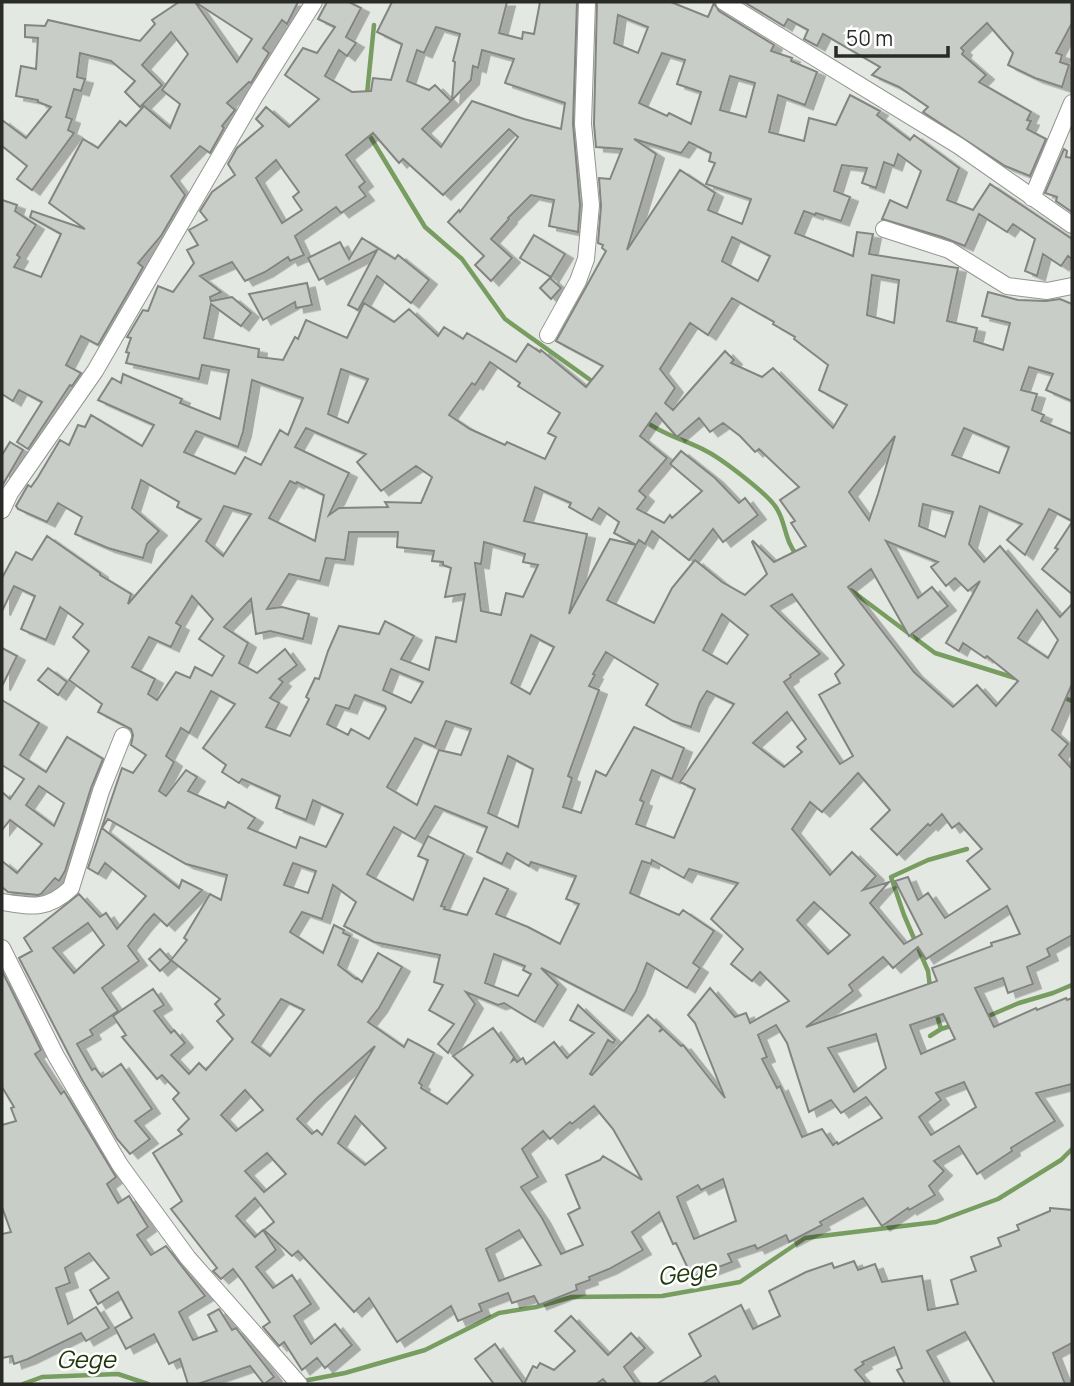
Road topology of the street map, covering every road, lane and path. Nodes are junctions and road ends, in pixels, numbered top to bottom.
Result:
1 (314, 2) edge
2 (587, 2) edge
3 (724, 2) edge
4 (1072, 103) edge
5 (1032, 198) junction
6 (1072, 225) edge
7 (884, 229) dead end
8 (1072, 286) edge
9 (548, 335) dead end
10 (2, 510) edge
11 (123, 736) dead end
12 (2, 902) edge
13 (2, 948) edge
14 (297, 1382) edge

1 - 10 street
2 - 9 street
3 - 5 street
4 - 5 street
5 - 6 street
7 - 8 street
11 - 12 street
13 - 14 street

